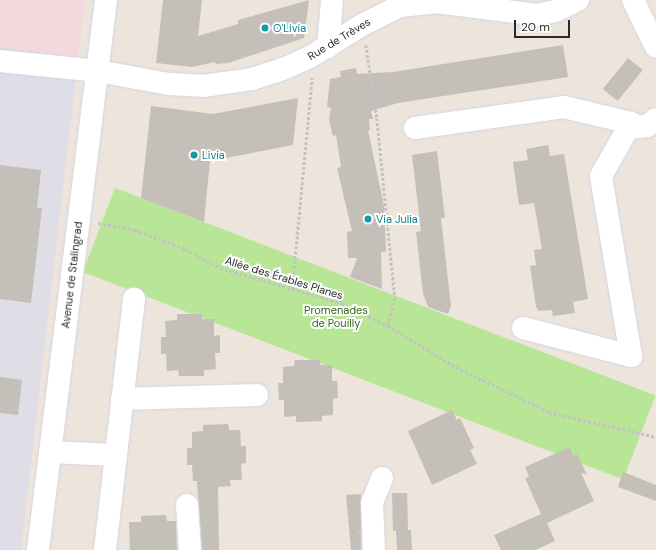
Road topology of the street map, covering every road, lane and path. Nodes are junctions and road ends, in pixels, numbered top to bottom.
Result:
1 (106, 0) edge
2 (332, 0) edge
3 (578, 0) edge
4 (633, 0) edge
5 (362, 25) junction
6 (656, 47) edge
7 (319, 52) junction
8 (0, 61) edge
9 (98, 71) junction
10 (647, 122) edge
11 (415, 128) dead end
12 (79, 220) junction
13 (292, 289) junction
14 (134, 299) dead end
15 (388, 326) junction
16 (523, 328) dead end
17 (257, 395) dead end
18 (122, 399) junction
19 (656, 437) edge
20 (50, 452) junction
21 (116, 455) junction
22 (382, 478) dead end
23 (187, 505) dead end
24 (38, 550) edge
25 (105, 550) edge
26 (190, 550) edge
27 (374, 550) edge

1 - 9 street, Avenue de Stalingrad
2 - 7 street
3 - 5 street, Rue de Trèves
4 - 6 street
5 - 7 street, Rue de Trèves
5 - 15 path
7 - 9 street, Rue de Trèves
7 - 13 path
8 - 9 street, Rue de Trèves
9 - 12 street, Avenue de Stalingrad
10 - 11 street
10 - 16 street
12 - 13 path, Allée des Érables Planes
12 - 20 street, Avenue de Stalingrad
13 - 15 path, Allée des Érables Planes
14 - 18 street
15 - 19 path, Allée des Érables Planes
17 - 18 street
18 - 21 street
20 - 21 street
20 - 24 street, Avenue de Stalingrad
21 - 25 street
22 - 27 street
23 - 26 street

